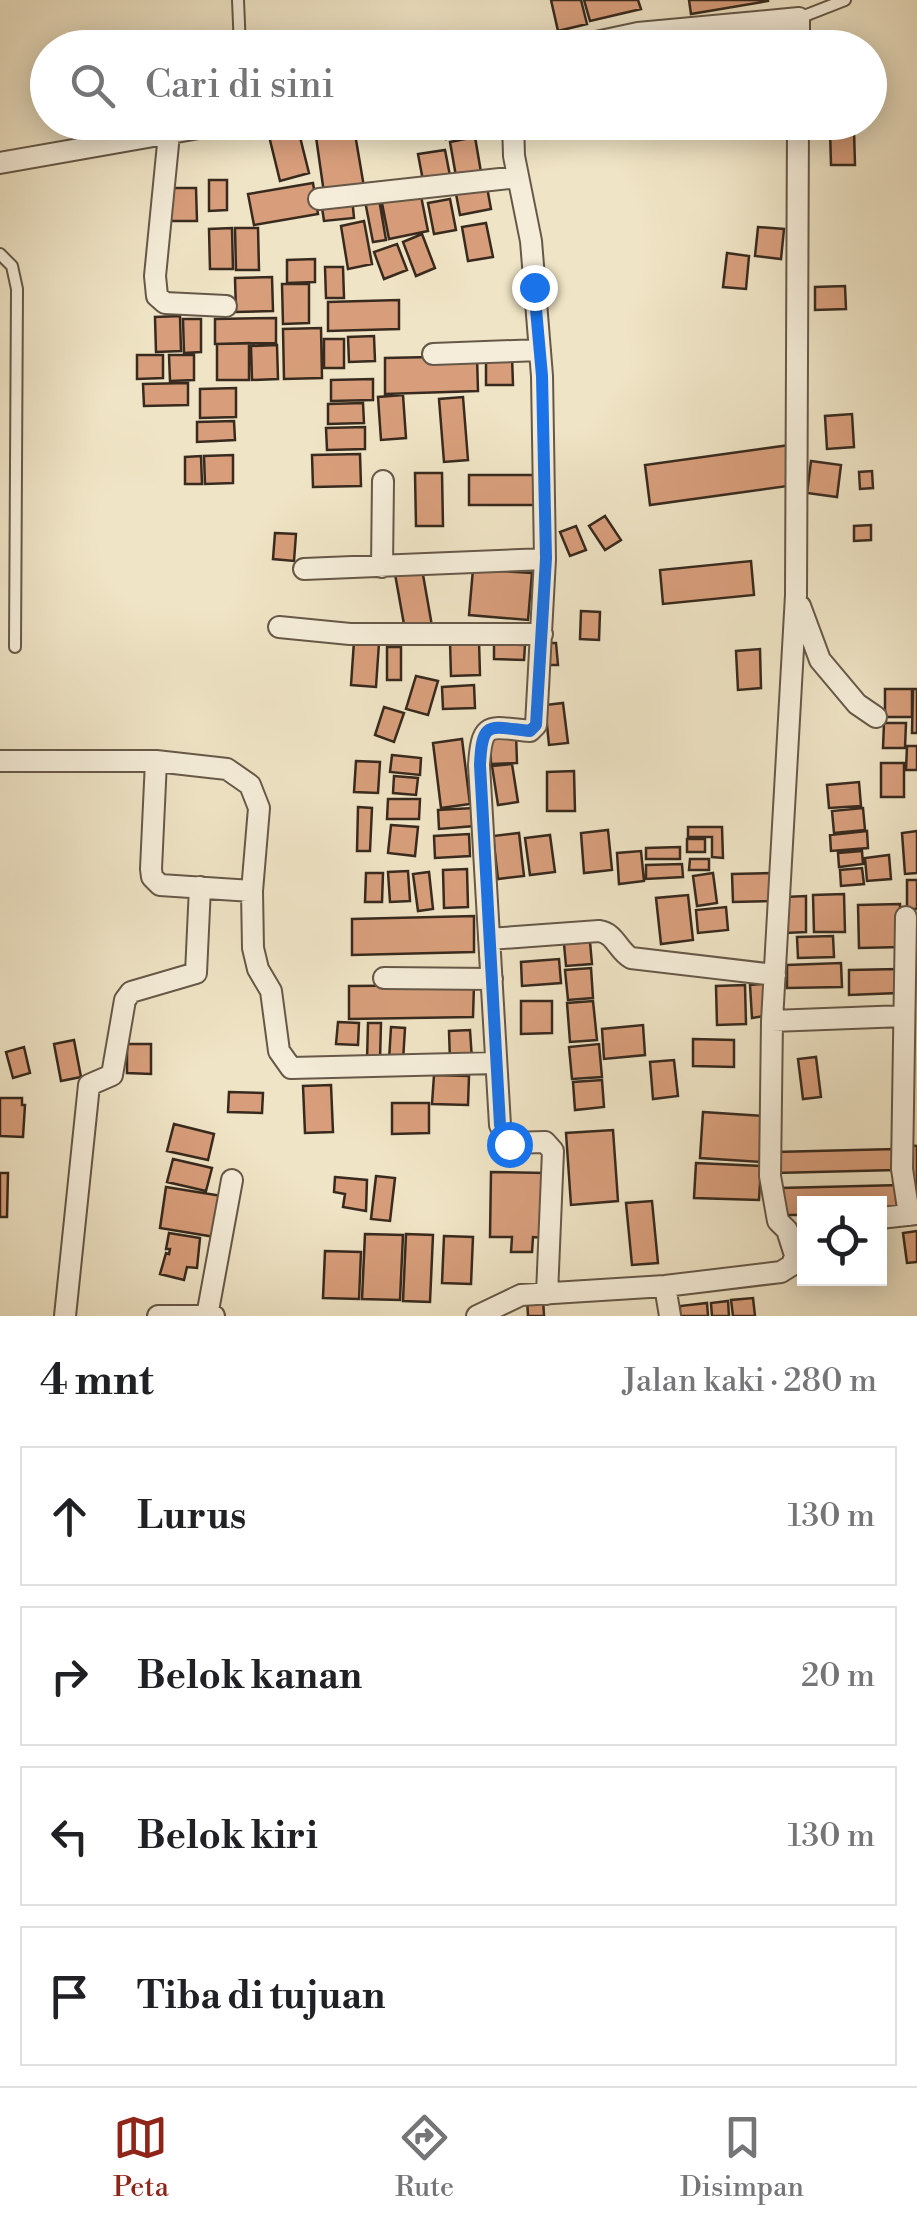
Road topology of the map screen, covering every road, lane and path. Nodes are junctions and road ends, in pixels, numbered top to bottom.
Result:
1 (238, 0) edge
2 (845, 0) edge
3 (799, 18) junction
4 (239, 30) edge
5 (661, 30) edge
6 (799, 30) edge
7 (135, 140) edge
8 (168, 140) edge
9 (515, 140) edge
10 (798, 140) edge
11 (0, 164) edge
12 (518, 177) junction
13 (318, 199) dead end
14 (0, 254) edge
15 (226, 306) dead end
16 (540, 350) junction
17 (433, 354) dead end
18 (383, 481) dead end
19 (546, 558) junction
20 (382, 567) junction
21 (304, 569) dead end
22 (796, 595) junction
23 (279, 626) dead end
24 (542, 634) junction
25 (15, 647) dead end
26 (876, 718) dead end
27 (0, 761) edge
28 (156, 762) junction
29 (200, 887) junction
30 (252, 891) junction
31 (906, 917) dead end
32 (489, 939) junction
33 (776, 975) junction
34 (384, 978) dead end
35 (492, 979) junction
36 (904, 1016) junction
37 (772, 1021) junction
38 (496, 1063) junction
39 (232, 1180) dead end
40 (913, 1214) edge
41 (887, 1217) edge
42 (796, 1228) edge
43 (666, 1286) junction
44 (546, 1294) junction
45 (485, 1315) edge
46 (66, 1316) edge
47 (158, 1316) edge
48 (210, 1316) edge
49 (670, 1316) edge

1 - 4 lane
2 - 3 lane
3 - 5 street
3 - 6 street
7 - 11 street
8 - 15 street
9 - 12 street
10 - 22 street
12 - 13 street
12 - 16 street
14 - 25 lane
16 - 17 street
16 - 19 street
18 - 20 street
19 - 20 street
19 - 24 street
20 - 21 street
22 - 26 street
22 - 33 street
23 - 24 street
24 - 32 street
27 - 28 street
28 - 29 street
28 - 30 street
29 - 30 street
29 - 46 street
30 - 38 street
31 - 36 street
32 - 33 street
32 - 35 street
33 - 37 street
34 - 35 street
35 - 38 street
36 - 37 street
36 - 40 street
37 - 42 street
38 - 44 street
39 - 48 street
40 - 41 street
42 - 43 street
43 - 44 street
43 - 49 street
44 - 45 street
47 - 48 street

